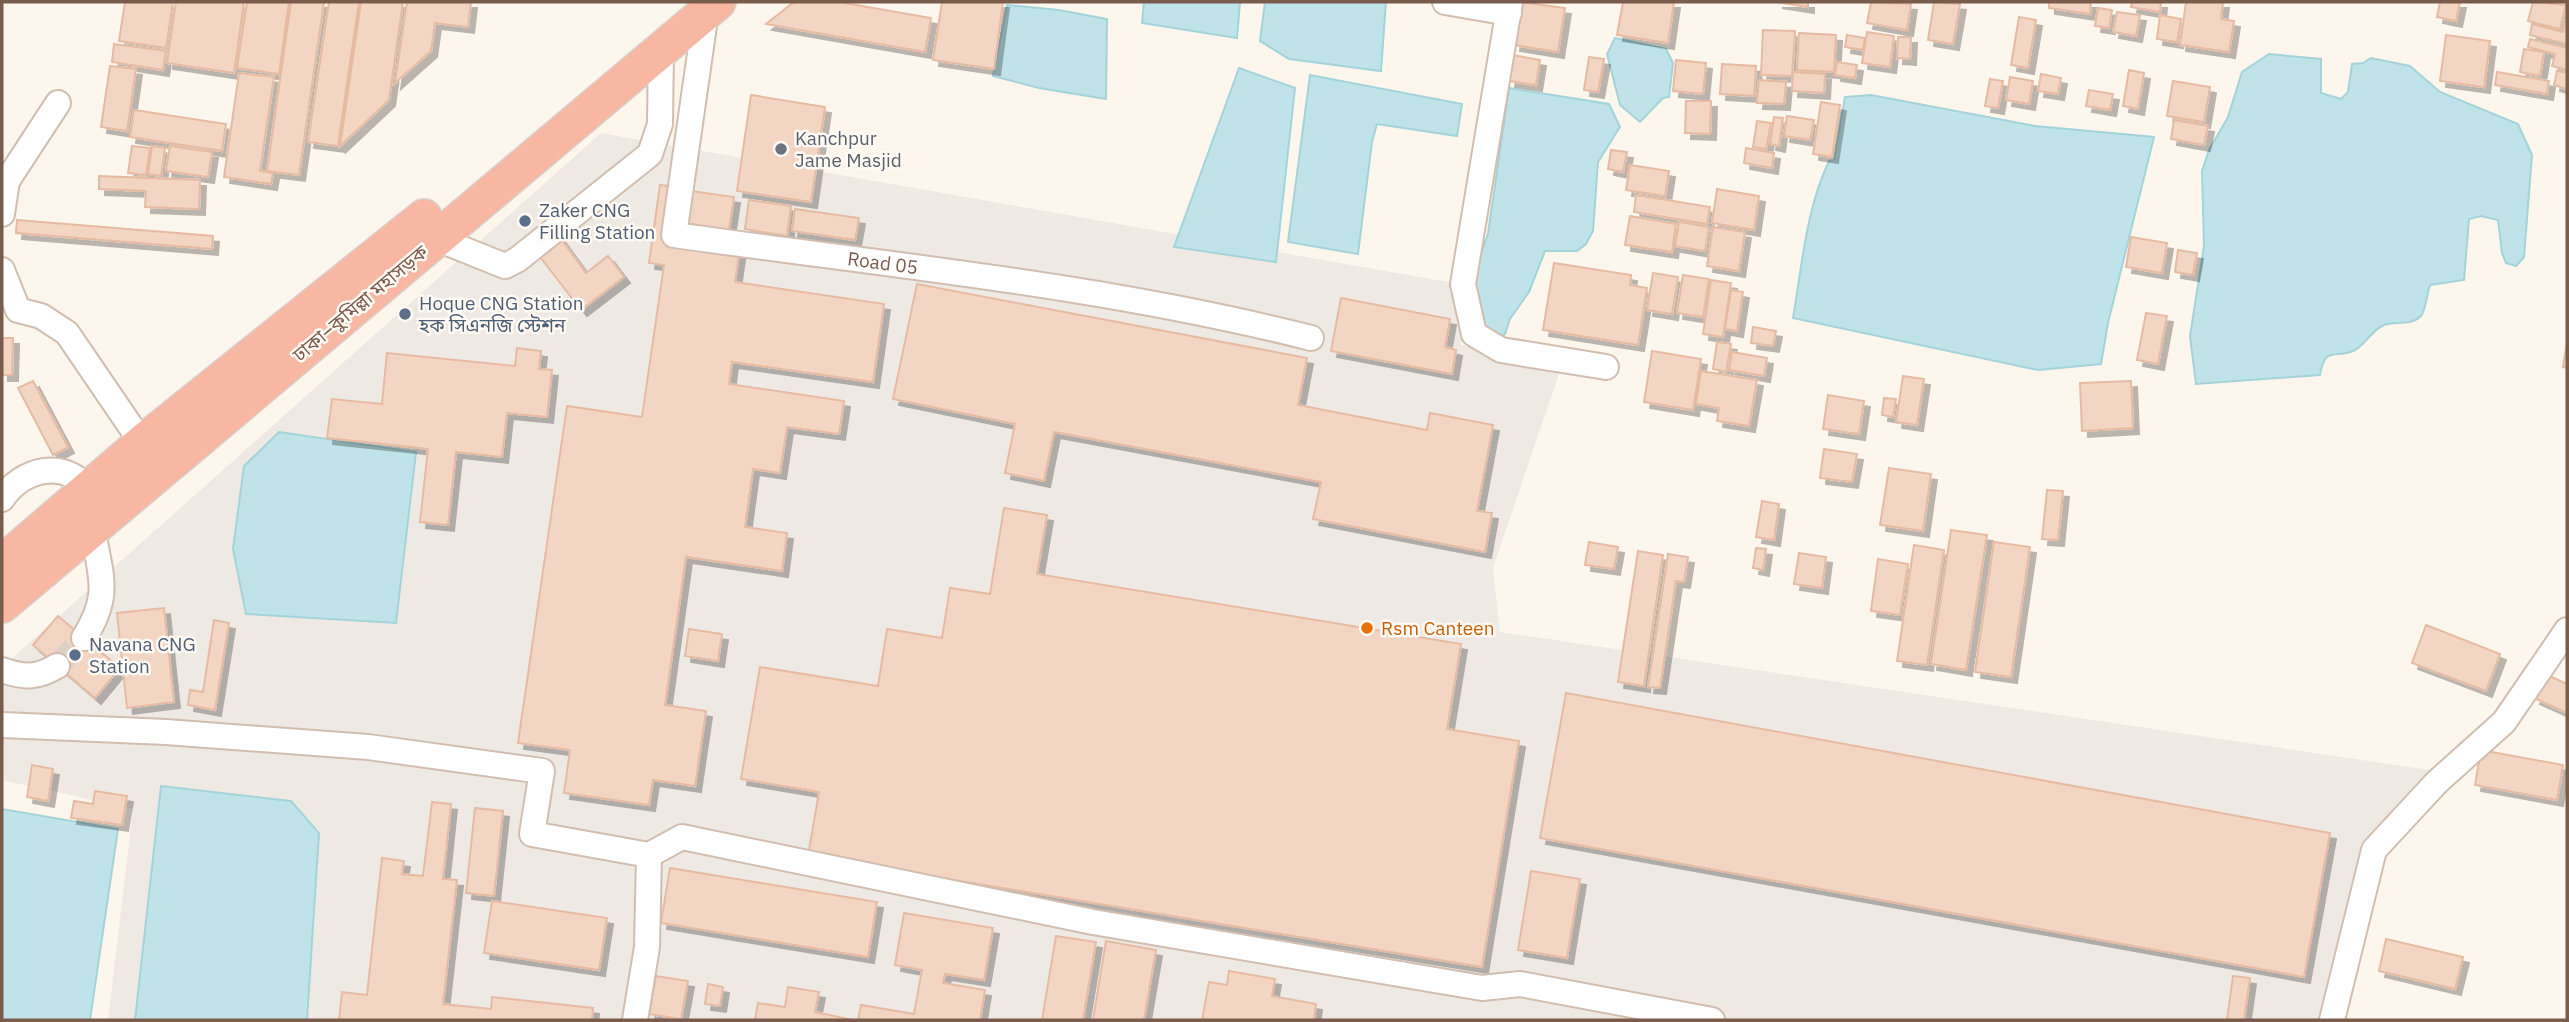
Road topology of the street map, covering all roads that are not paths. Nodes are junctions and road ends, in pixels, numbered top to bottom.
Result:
1 (1445, 2) edge
2 (702, 5) edge
3 (1510, 7) edge
4 (661, 50) junction
5 (58, 103) dead end
6 (2, 214) edge
7 (435, 238) junction
8 (2, 270) edge
9 (1311, 338) dead end
10 (1606, 367) dead end
11 (142, 443) junction
12 (87, 489) junction
13 (2, 499) edge
14 (93, 531) junction
15 (2, 563) edge
16 (2, 605) edge
17 (2567, 630) edge
18 (84, 638) tunnel mouth
19 (57, 666) tunnel mouth
20 (2, 670) edge
21 (2, 725) edge
22 (649, 855) junction
23 (635, 1020) edge
24 (1712, 1020) edge
25 (2332, 1020) edge

1 - 3 street
2 - 4 highway, ঢাকা–কুমিল্লা মহাসড়ক
2 - 9 street, Road 05
2 - 11 highway, ঢাকা–কুমিল্লা মহাসড়ক
3 - 10 street
4 - 7 highway, ঢাকা–কুমিল্লা মহাসড়ক
4 - 7 street
5 - 6 street
7 - 14 highway, ঢাকা–কুমিল্লা মহাসড়ক
8 - 11 street
11 - 12 highway, ঢাকা–কুমিল্লা মহাসড়ক
12 - 13 street
12 - 15 highway, ঢাকা–কুমিল্লা মহাসড়ক
14 - 16 highway, ঢাকা–কুমিল্লা মহাসড়ক
14 - 18 street
17 - 25 street
19 - 20 street
21 - 22 street
22 - 23 street
22 - 24 street

